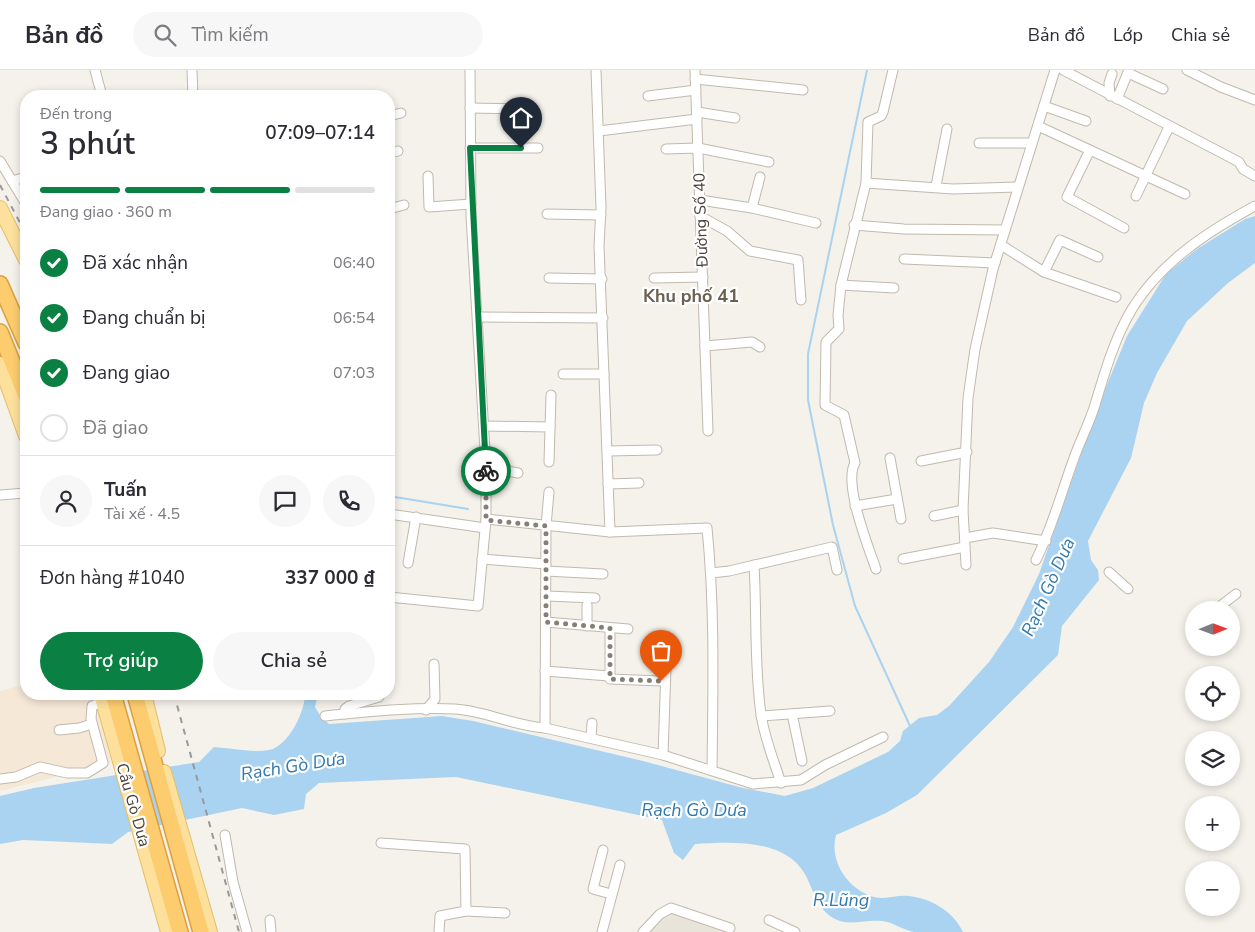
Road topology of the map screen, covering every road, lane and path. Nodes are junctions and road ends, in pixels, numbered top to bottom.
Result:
1 (95, 70) edge
2 (470, 70) edge
3 (596, 70) edge
4 (893, 70) edge
5 (1055, 70) edge
6 (1064, 70) edge
7 (1187, 70) edge
8 (192, 71) edge
9 (1129, 71) edge
10 (1112, 74) dead end
11 (695, 75) edge
12 (1163, 89) dead end
13 (100, 90) edge
14 (193, 90) edge
15 (696, 90) junction
16 (802, 90) dead end
17 (648, 96) dead end
18 (1114, 97) junction
19 (1255, 100) edge
20 (1044, 106) junction
21 (470, 108) junction
22 (523, 110) dead end
23 (401, 113) dead end
24 (395, 114) edge
25 (697, 115) junction
26 (734, 118) dead end
27 (1086, 121) dead end
28 (1038, 126) junction
29 (1169, 127) junction
30 (947, 129) dead end
31 (599, 130) junction
32 (979, 143) dead end
33 (1032, 143) junction
34 (470, 148) junction
35 (538, 148) dead end
36 (698, 148) junction
37 (666, 149) dead end
38 (1090, 150) junction
39 (0, 161) edge
40 (769, 162) dead end
41 (428, 176) dead end
42 (1147, 176) junction
43 (1255, 176) edge
44 (760, 177) dead end
45 (20, 179) edge
46 (12, 181) junction
47 (866, 183) junction
48 (936, 186) junction
49 (1017, 187) junction
50 (20, 194) edge
51 (1185, 194) dead end
52 (1136, 196) dead end
53 (700, 200) junction
54 (471, 204) junction
55 (404, 205) dead end
56 (1255, 206) edge
57 (395, 207) edge
58 (0, 208) edge
59 (752, 208) junction
60 (546, 214) dead end
61 (601, 215) junction
62 (700, 216) junction
63 (816, 223) dead end
64 (854, 226) junction
65 (1124, 228) dead end
66 (1005, 230) junction
67 (1001, 245) junction
68 (20, 248) edge
69 (1098, 258) dead end
70 (904, 259) dead end
71 (995, 263) junction
72 (1044, 272) junction
73 (703, 277) junction
74 (550, 278) dead end
75 (654, 278) dead end
76 (602, 279) junction
77 (0, 284) edge
78 (841, 285) junction
79 (894, 288) dead end
80 (1116, 297) dead end
81 (801, 300) dead end
82 (478, 317) junction
83 (603, 318) junction
84 (20, 329) edge
85 (0, 332) edge
86 (705, 346) junction
87 (760, 347) dead end
88 (0, 364) edge
89 (563, 374) dead end
90 (604, 374) junction
91 (20, 381) edge
92 (5, 389) edge
93 (551, 396) dead end
94 (20, 423) edge
95 (485, 426) junction
96 (550, 427) junction
97 (708, 431) dead end
98 (657, 450) dead end
99 (607, 451) junction
100 (967, 452) junction
101 (890, 458) dead end
102 (921, 461) dead end
103 (550, 462) dead end
104 (486, 467) junction
105 (518, 473) dead end
106 (639, 483) dead end
107 (608, 484) junction
108 (549, 492) dead end
109 (20, 493) edge
110 (0, 495) edge
111 (897, 499) junction
112 (855, 506) junction
113 (963, 510) junction
114 (395, 515) edge
115 (934, 516) dead end
116 (416, 517) junction
117 (901, 519) dead end
118 (486, 524) junction
119 (546, 526) junction
120 (610, 532) junction
121 (1046, 540) junction
122 (965, 543) junction
123 (482, 559) junction
124 (903, 559) dead end
125 (1036, 560) dead end
126 (408, 563) dead end
127 (754, 565) junction
128 (966, 565) dead end
129 (546, 568) junction
130 (876, 569) dead end
131 (837, 570) dead end
132 (1109, 572) dead end
133 (711, 573) junction
134 (603, 574) dead end
135 (1128, 589) dead end
136 (1236, 594) dead end
137 (547, 596) junction
138 (395, 598) edge
139 (595, 598) dead end
140 (1227, 601) edge
141 (587, 605) dead end
142 (546, 622) junction
143 (587, 626) junction
144 (610, 628) junction
145 (628, 629) dead end
146 (667, 639) dead end
147 (434, 664) dead end
148 (545, 671) junction
149 (609, 676) junction
150 (661, 681) dead end
151 (100, 700) edge
152 (107, 700) edge
153 (136, 700) edge
154 (143, 700) edge
155 (144, 700) edge
156 (367, 700) edge
157 (380, 700) edge
158 (426, 710) junction
159 (830, 711) dead end
160 (381, 712) junction
161 (345, 714) junction
162 (792, 714) junction
163 (325, 716) dead end
164 (761, 716) junction
165 (592, 723) dead end
166 (92, 724) junction
167 (144, 727) junction
168 (544, 728) junction
169 (59, 730) dead end
170 (883, 737) dead end
171 (591, 738) junction
172 (152, 746) junction
173 (663, 755) junction
174 (802, 761) dead end
175 (712, 770) junction
176 (0, 779) edge
177 (781, 783) junction
178 (225, 835) dead end
179 (381, 843) dead end
180 (181, 845) junction
181 (603, 850) dead end
182 (151, 853) junction
183 (620, 865) dead end
184 (611, 894) junction
185 (466, 911) junction
186 (506, 913) dead end
187 (270, 920) dead end
188 (769, 920) dead end
189 (730, 928) dead end
190 (168, 932) edge
191 (180, 932) edge
192 (201, 932) edge
193 (210, 932) edge
194 (246, 932) edge
195 (271, 932) edge
196 (439, 932) edge
197 (602, 932) edge
198 (643, 932) edge
199 (795, 932) edge

1 - 13 street
2 - 21 street
3 - 31 street
4 - 47 street
5 - 20 street
6 - 18 street
7 - 19 street
8 - 14 street
9 - 12 street
9 - 18 street
10 - 18 street
11 - 15 street, Đường Số 40
11 - 16 street
15 - 17 street
15 - 25 street, Đường Số 40
18 - 29 street
20 - 27 street
20 - 28 street
21 - 22 street
21 - 34 street
23 - 24 street
25 - 26 street
25 - 31 street
25 - 36 street, Đường Số 40
28 - 33 street
28 - 38 street
29 - 42 street
29 - 43 street
30 - 48 street
31 - 61 street
32 - 33 street
33 - 49 street
34 - 35 street
34 - 54 street
36 - 37 street
36 - 40 street
36 - 53 street, Đường Số 40
38 - 42 street
38 - 65 street
39 - 46 street
41 - 54 street
42 - 51 street
42 - 52 street
44 - 59 street
45 - 46 street
46 - 50 street
47 - 48 street
47 - 64 street
48 - 49 street
49 - 66 street
53 - 59 street
53 - 62 street, Đường Số 40
54 - 82 street
55 - 57 street
56 - 121 street
58 - 68 main road
59 - 63 street
60 - 61 street
61 - 76 street
62 - 73 street, Đường Số 40
62 - 81 street
64 - 66 street
64 - 78 street
66 - 67 street
67 - 71 street
67 - 72 street
69 - 72 street
70 - 71 street
71 - 100 street
72 - 80 street
73 - 75 street
73 - 86 street, Đường Số 40
74 - 76 street
76 - 83 street
77 - 84 highway
78 - 79 street
78 - 112 street
82 - 83 street
82 - 95 street
83 - 90 street
85 - 91 highway
86 - 87 street
86 - 97 street, Đường Số 40
88 - 92 main road
89 - 90 street
90 - 99 street
92 - 94 main road
93 - 96 street
95 - 96 street
95 - 104 street
96 - 103 street
98 - 99 street
99 - 107 street
100 - 102 street
100 - 113 street
101 - 111 street
104 - 105 street
104 - 118 street
106 - 107 street
107 - 120 street
108 - 119 street
109 - 110 street
111 - 112 street
111 - 117 street
112 - 130 street
113 - 115 street
113 - 122 street
114 - 116 street
116 - 118 street
116 - 126 street
118 - 119 street
118 - 123 street
119 - 120 street
119 - 129 street
120 - 133 street
121 - 122 street
121 - 125 street
122 - 124 street
122 - 128 street
123 - 129 street
123 - 138 street
127 - 131 street
127 - 133 street
127 - 164 street
129 - 134 street
129 - 137 street
132 - 135 street
133 - 175 street
136 - 140 street
137 - 139 street
137 - 142 street
141 - 143 street
142 - 143 street
142 - 148 street
143 - 144 street
144 - 145 street
144 - 149 street
146 - 173 street
147 - 158 street
148 - 149 street
148 - 168 street
149 - 150 street
151 - 166 street
152 - 182 highway, Cầu Gò Dưa
153 - 167 highway, Cầu Gò Dưa
154 - 167 main road
155 - 172 main road
156 - 161 street
157 - 160 street
158 - 160 street
158 - 168 street
159 - 162 street
160 - 161 street
161 - 163 street
162 - 164 street
162 - 174 street
164 - 177 street
165 - 171 street
166 - 169 street
166 - 176 street
167 - 172 highway, Cầu Gò Dưa
168 - 171 street
170 - 177 street
171 - 173 street
172 - 180 highway, Cầu Gò Dưa
173 - 175 street
175 - 177 street
178 - 194 street
179 - 185 street
180 - 192 highway, Cầu Gò Dưa
180 - 193 main road
181 - 184 street
182 - 190 main road
182 - 191 highway, Cầu Gò Dưa
183 - 184 street
184 - 197 street
185 - 186 street
185 - 196 street
187 - 195 street
188 - 199 street
189 - 198 street

